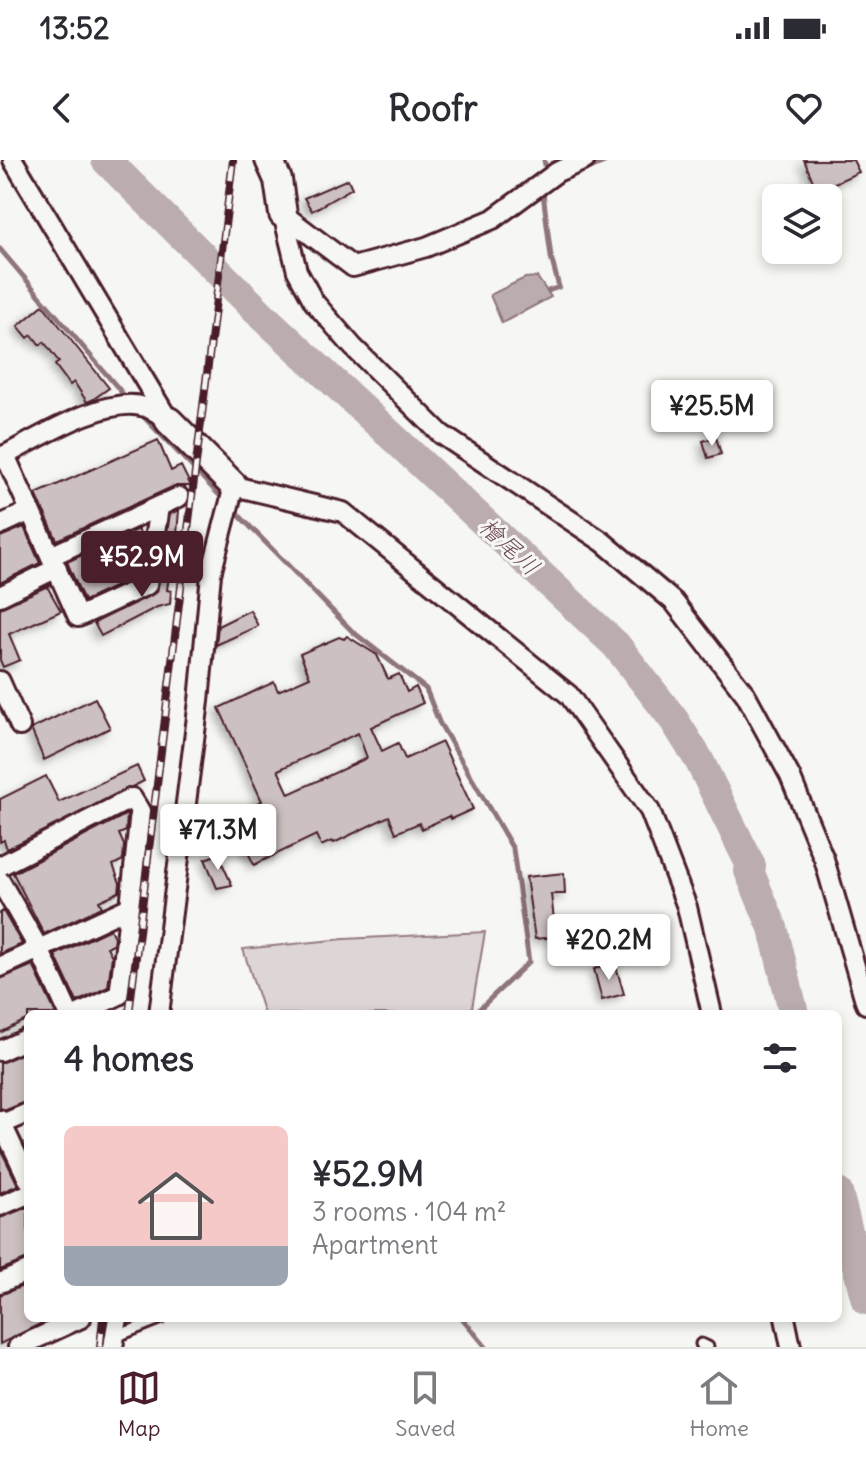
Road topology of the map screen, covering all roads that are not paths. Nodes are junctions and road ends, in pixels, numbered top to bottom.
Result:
1 (13, 160) edge
2 (269, 160) edge
3 (585, 160) edge
4 (283, 214) junction
5 (169, 421) junction
6 (2, 456) edge
7 (234, 486) junction
8 (179, 497) dead end
9 (159, 507) junction
10 (30, 511) junction
11 (0, 525) edge
12 (54, 562) junction
13 (0, 596) edge
14 (2, 691) edge
15 (20, 726) dead end
16 (0, 866) edge
17 (0, 881) edge
18 (130, 907) junction
19 (39, 949) junction
20 (0, 967) edge
21 (866, 1004) edge
22 (67, 1010) edge
23 (87, 1010) edge
24 (160, 1010) edge
25 (711, 1010) edge
26 (24, 1040) edge
27 (0, 1051) edge
28 (24, 1114) edge
29 (1, 1123) edge
30 (24, 1171) edge
31 (24, 1196) edge
32 (0, 1206) edge
33 (24, 1273) edge
34 (0, 1283) edge
35 (72, 1322) edge
36 (117, 1322) edge
37 (154, 1322) edge
38 (786, 1322) edge
39 (114, 1342) edge
40 (18, 1347) edge
41 (791, 1347) edge

1 - 5 street
2 - 4 street
3 - 4 street
4 - 21 street
5 - 6 street
5 - 7 street
6 - 10 street
7 - 24 street
7 - 25 street
8 - 9 street
9 - 12 street
9 - 12 street
10 - 11 street
10 - 12 street
12 - 13 street
14 - 15 street
16 - 18 street
17 - 19 street
18 - 19 street
18 - 23 street
19 - 20 street
19 - 22 street
26 - 27 street
28 - 29 street
29 - 30 street
31 - 32 street
33 - 34 street
35 - 40 street
36 - 39 street
37 - 39 lane
38 - 41 street

